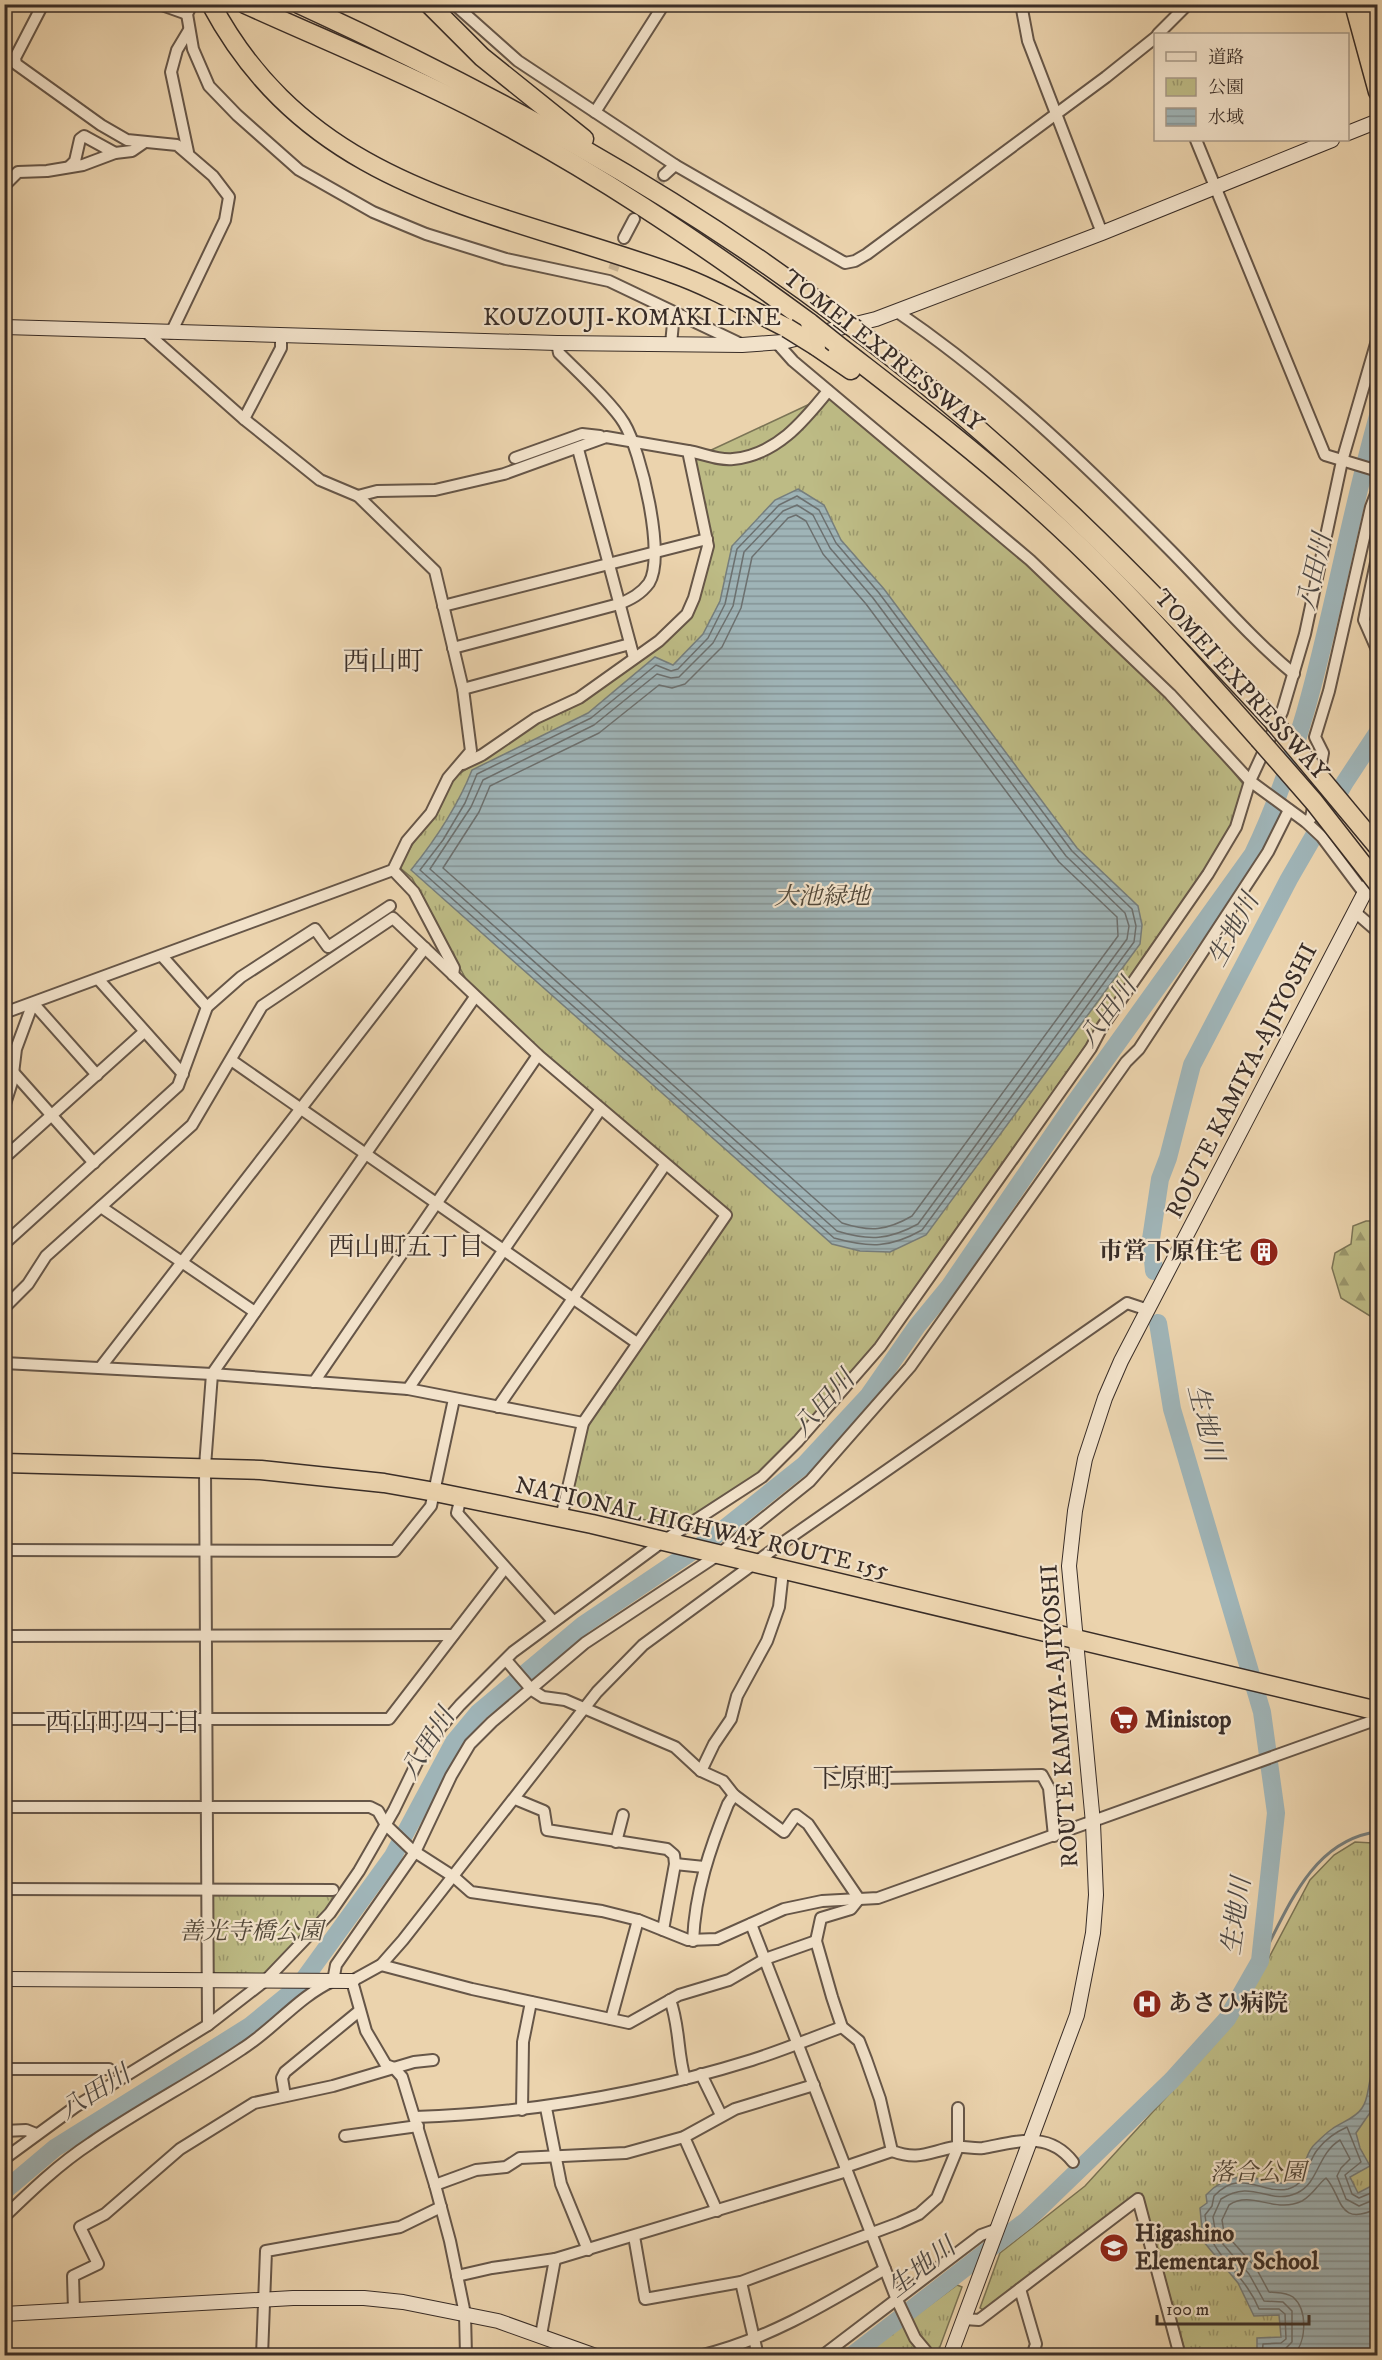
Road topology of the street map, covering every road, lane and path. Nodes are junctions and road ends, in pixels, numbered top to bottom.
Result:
1 (43, 4) edge
2 (159, 4) edge
3 (211, 4) edge
4 (245, 4) edge
5 (299, 4) edge
6 (429, 4) edge
7 (454, 4) edge
8 (664, 4) edge
9 (1021, 4) edge
10 (1188, 4) edge
11 (1354, 4) edge
12 (1371, 4) edge
13 (190, 9) edge
14 (189, 30) junction
15 (1377, 31) edge
16 (1160, 33) edge
17 (1154, 39) edge
18 (1377, 92) edge
19 (595, 112) junction
20 (1054, 113) junction
21 (1377, 121) edge
22 (1349, 132) edge
23 (1196, 141) edge
24 (1330, 141) edge
25 (145, 142) junction
26 (188, 152) junction
27 (115, 153) junction
28 (675, 165) junction
29 (70, 166) junction
30 (664, 175) tunnel mouth
31 (639, 183) junction
32 (4, 186) edge
33 (1216, 187) junction
34 (634, 219) tunnel mouth
35 (1102, 233) junction
36 (624, 238) tunnel mouth
37 (896, 311) junction
38 (674, 313) junction
39 (4, 327) edge
40 (147, 333) junction
41 (171, 333) junction
42 (782, 335) junction
43 (281, 336) junction
44 (1377, 337) edge
45 (557, 343) junction
46 (671, 344) junction
47 (742, 345) junction
48 (828, 391) junction
49 (244, 419) junction
50 (606, 437) junction
51 (631, 440) junction
52 (578, 449) junction
53 (688, 452) junction
54 (515, 458) dead end
55 (1345, 462) junction
56 (1377, 471) edge
57 (1377, 489) edge
58 (358, 496) junction
59 (706, 539) junction
60 (654, 552) junction
61 (1377, 554) edge
62 (1091, 558) junction
63 (609, 564) junction
64 (620, 604) junction
65 (443, 606) junction
66 (630, 644) junction
67 (453, 648) junction
68 (1377, 652) edge
69 (634, 658) junction
70 (1294, 674) junction
71 (463, 689) junction
72 (462, 764) junction
73 (1250, 781) junction
74 (1289, 810) junction
75 (1306, 822) junction
76 (1377, 847) edge
77 (1377, 867) edge
78 (393, 870) junction
79 (1371, 888) edge
80 (390, 906) dead end
81 (1355, 912) junction
82 (1377, 932) edge
83 (425, 948) junction
84 (162, 956) junction
85 (453, 975) junction
86 (99, 980) junction
87 (475, 997) junction
88 (33, 1003) junction
89 (207, 1007) junction
90 (4, 1013) edge
91 (144, 1032) junction
92 (538, 1055) junction
93 (231, 1060) junction
94 (14, 1073) junction
95 (183, 1074) junction
96 (97, 1075) junction
97 (4, 1107) edge
98 (300, 1109) junction
99 (600, 1110) junction
100 (53, 1116) junction
101 (365, 1154) junction
102 (4, 1158) edge
103 (94, 1163) junction
104 (665, 1165) junction
105 (435, 1204) junction
106 (100, 1207) junction
107 (4, 1244) edge
108 (504, 1251) junction
109 (182, 1263) junction
110 (573, 1298) junction
111 (4, 1308) edge
112 (1148, 1310) junction
113 (255, 1312) junction
114 (637, 1343) junction
115 (4, 1363) edge
116 (100, 1368) junction
117 (212, 1374) junction
118 (314, 1382) junction
119 (408, 1389) junction
120 (454, 1399) junction
121 (498, 1407) junction
122 (583, 1424) junction
123 (4, 1463) edge
124 (205, 1466) junction
125 (435, 1492) junction
126 (461, 1497) junction
127 (561, 1518) junction
128 (662, 1542) junction
129 (4, 1550) edge
130 (207, 1550) junction
131 (718, 1556) junction
132 (753, 1564) junction
133 (505, 1568) junction
134 (783, 1571) junction
135 (553, 1620) junction
136 (453, 1635) junction
137 (4, 1636) edge
138 (207, 1636) junction
139 (1074, 1639) junction
140 (506, 1660) junction
141 (530, 1688) junction
142 (585, 1708) junction
143 (1377, 1711) edge
144 (4, 1719) edge
145 (1377, 1719) edge
146 (207, 1720) junction
147 (700, 1771) junction
148 (830, 1779) dead end
149 (734, 1795) junction
150 (515, 1799) junction
151 (4, 1807) edge
152 (207, 1808) junction
153 (623, 1815) dead end
154 (1093, 1823) junction
155 (387, 1826) junction
156 (1054, 1836) junction
157 (616, 1842) junction
158 (414, 1851) junction
159 (675, 1864) junction
160 (704, 1867) junction
161 (454, 1876) junction
162 (4, 1889) edge
163 (208, 1890) junction
164 (333, 1890) dead end
165 (859, 1899) junction
166 (638, 1920) junction
167 (751, 1924) junction
168 (663, 1930) junction
169 (693, 1941) junction
170 (816, 1941) junction
171 (765, 1959) junction
172 (381, 1965) junction
173 (4, 1979) edge
174 (207, 1980) junction
175 (266, 1980) junction
176 (333, 1981) junction
177 (352, 1981) junction
178 (670, 2000) junction
179 (531, 2002) junction
180 (358, 2012) junction
181 (611, 2019) junction
182 (208, 2025) junction
183 (842, 2027) junction
184 (798, 2043) junction
185 (433, 2060) dead end
186 (394, 2068) junction
187 (4, 2069) edge
188 (109, 2069) dead end
189 (701, 2074) junction
190 (685, 2079) junction
191 (814, 2085) junction
192 (285, 2096) junction
193 (546, 2108) junction
194 (957, 2108) dead end
195 (522, 2110) junction
196 (721, 2115) junction
197 (417, 2122) junction
198 (4, 2130) edge
199 (36, 2134) junction
200 (345, 2136) dead end
201 (684, 2137) junction
202 (1029, 2140) junction
203 (958, 2147) junction
204 (892, 2151) junction
205 (555, 2158) junction
206 (4, 2159) edge
207 (1073, 2162) dead end
208 (846, 2169) junction
209 (435, 2185) junction
210 (441, 2207) junction
211 (717, 2211) junction
212 (4, 2217) edge
213 (995, 2230) junction
214 (871, 2233) junction
215 (634, 2236) junction
216 (588, 2250) junction
217 (555, 2259) junction
218 (885, 2269) junction
219 (457, 2276) junction
220 (741, 2282) junction
221 (1020, 2289) junction
222 (265, 2300) junction
223 (899, 2305) junction
224 (74, 2310) junction
225 (4, 2314) edge
226 (465, 2314) junction
227 (964, 2319) junction
228 (541, 2335) junction
229 (752, 2339) junction
230 (262, 2355) edge
231 (466, 2355) edge
232 (596, 2355) edge
233 (699, 2355) edge
234 (758, 2355) edge
235 (822, 2355) edge
236 (930, 2355) edge
237 (950, 2355) edge
238 (1032, 2355) edge
239 (1180, 2355) edge

1 - 25 street
2 - 13 street
3 - 42 highway
4 - 62 highway, TOMEI EXPRESSWAY, bridge
5 - 31 highway, TOMEI EXPRESSWAY
6 - 31 highway
7 - 19 street
8 - 19 street
9 - 20 street
10 - 16 street
11 - 18 highway
12 - 15 highway
13 - 14 street
14 - 26 street
14 - 38 street
17 - 20 street
19 - 28 street
20 - 28 street
20 - 35 street
21 - 22 main road
23 - 33 street
24 - 33 main road, KOUZOUJI-KOMAKI LINE
25 - 26 street
25 - 27 street
26 - 41 street
27 - 29 street
27 - 29 street
28 - 30 street
29 - 32 street
31 - 76 highway, TOMEI EXPRESSWAY, bridge
33 - 35 main road, KOUZOUJI-KOMAKI LINE
33 - 55 street
34 - 36 street
35 - 37 main road, KOUZOUJI-KOMAKI LINE
37 - 42 main road, KOUZOUJI-KOMAKI LINE
37 - 70 street
38 - 46 street
38 - 47 street
39 - 40 main road, KOUZOUJI-KOMAKI LINE
40 - 41 main road, KOUZOUJI-KOMAKI LINE
40 - 49 street
41 - 43 main road, KOUZOUJI-KOMAKI LINE
42 - 47 main road, KOUZOUJI-KOMAKI LINE
42 - 48 street
42 - 62 highway, bridge
43 - 45 main road, KOUZOUJI-KOMAKI LINE
43 - 49 street
44 - 55 street
45 - 46 main road, KOUZOUJI-KOMAKI LINE
45 - 51 street
46 - 47 main road, KOUZOUJI-KOMAKI LINE
48 - 53 street
48 - 73 street
49 - 58 street
50 - 51 street
50 - 52 street
50 - 54 street
51 - 53 street
51 - 60 street
52 - 58 street
52 - 63 street
53 - 59 street
55 - 56 street
55 - 70 street
57 - 75 street
58 - 65 street
59 - 60 street
59 - 69 street
60 - 63 street
60 - 64 street
61 - 68 street
62 - 79 highway, TOMEI EXPRESSWAY, bridge
63 - 64 street
63 - 65 street
64 - 66 street
64 - 67 street
65 - 67 street
66 - 69 street
66 - 71 street
67 - 71 street
69 - 72 street
70 - 73 street
71 - 72 street
72 - 78 street
73 - 74 street
73 - 128 street
74 - 75 street
74 - 131 street
75 - 79 street
77 - 79 main road, ROUTE KAMIYA-AJIYOSHI
78 - 84 street
78 - 85 street
79 - 81 main road, ROUTE KAMIYA-AJIYOSHI
80 - 89 street
81 - 82 street
81 - 112 main road, ROUTE KAMIYA-AJIYOSHI
83 - 85 street
83 - 93 street
83 - 98 street
84 - 86 street
84 - 89 street
85 - 87 street
86 - 88 street
86 - 91 street
87 - 92 street
87 - 101 street
88 - 90 street
88 - 94 street
88 - 96 street
89 - 95 street
91 - 95 street
91 - 96 street
92 - 99 street
92 - 105 street
93 - 98 street
93 - 106 street
94 - 97 street
94 - 100 street
95 - 103 street
96 - 100 street
98 - 101 street
98 - 109 street
99 - 104 street
99 - 108 street
100 - 102 street
100 - 103 street
101 - 105 street
101 - 113 street
103 - 107 street
104 - 110 street
104 - 114 street
105 - 108 street
105 - 118 street
106 - 109 street
106 - 111 street
108 - 110 street
108 - 119 street
109 - 113 street
109 - 116 street
110 - 114 street
110 - 121 street
112 - 132 street
112 - 139 main road, ROUTE KAMIYA-AJIYOSHI
113 - 117 street
114 - 122 street
115 - 116 street
116 - 117 street
117 - 118 street
117 - 124 street
118 - 119 street
119 - 120 street
120 - 121 street
120 - 125 street
121 - 122 street
122 - 127 street
123 - 124 highway, NATIONAL HIGHWAY ROUTE 155
124 - 125 highway, NATIONAL HIGHWAY ROUTE 155
124 - 130 street
125 - 126 highway, NATIONAL HIGHWAY ROUTE 155
125 - 130 street
126 - 127 highway, NATIONAL HIGHWAY ROUTE 155
126 - 133 street
127 - 128 highway, NATIONAL HIGHWAY ROUTE 155
128 - 131 highway, NATIONAL HIGHWAY ROUTE 155
128 - 135 street
129 - 130 street
130 - 138 street
131 - 132 highway, NATIONAL HIGHWAY ROUTE 155
131 - 141 street
132 - 134 highway, NATIONAL HIGHWAY ROUTE 155
132 - 142 street
133 - 135 street
133 - 136 street
134 - 139 highway, NATIONAL HIGHWAY ROUTE 155
134 - 147 street
135 - 140 street
136 - 138 street
136 - 146 street
137 - 138 street
138 - 146 street
139 - 143 highway, NATIONAL HIGHWAY ROUTE 155
139 - 154 main road, ROUTE KAMIYA-AJIYOSHI
140 - 141 street
140 - 155 street
141 - 142 street
141 - 158 street
142 - 147 street
142 - 150 street
144 - 146 street
145 - 154 street
146 - 152 street
147 - 149 street
148 - 156 street
149 - 160 street
149 - 165 street
150 - 157 street
150 - 161 street
151 - 152 street
152 - 155 street
152 - 163 street
153 - 157 street
154 - 156 street
154 - 202 main road, ROUTE KAMIYA-AJIYOSHI
155 - 158 street
155 - 175 street
156 - 165 street
157 - 159 street
158 - 161 street
158 - 176 street
159 - 160 street
159 - 168 street
160 - 169 street
161 - 166 street
161 - 172 street
162 - 163 street
163 - 164 street
163 - 174 street
165 - 167 street
165 - 170 street
166 - 168 street
166 - 181 street
167 - 169 street
167 - 171 street
168 - 169 street
170 - 171 street
170 - 183 street
171 - 178 street
171 - 184 street
172 - 177 street
172 - 179 street
173 - 174 main road
174 - 175 main road
174 - 182 street
175 - 176 main road
175 - 182 street
176 - 177 main road
176 - 212 street
177 - 180 street
178 - 181 street
178 - 190 street
179 - 181 street
179 - 195 street
180 - 186 street
180 - 192 street
182 - 199 street
183 - 184 street
183 - 204 street
184 - 189 street
184 - 191 street
185 - 186 street
186 - 192 street
186 - 197 street
187 - 188 street
189 - 190 street
189 - 196 street
190 - 193 street
191 - 196 street
191 - 208 street
192 - 224 street
193 - 195 street
193 - 205 street
194 - 203 street
195 - 197 street
196 - 201 street
197 - 200 street
197 - 209 street
198 - 199 street
199 - 206 street
201 - 205 street
201 - 211 street
202 - 203 street
202 - 207 street
202 - 213 main road, ROUTE KAMIYA-AJIYOSHI
203 - 204 street
203 - 214 street
204 - 208 street
205 - 209 street
205 - 216 street
208 - 211 street
208 - 214 street
209 - 210 street
210 - 219 street
210 - 222 street
211 - 215 street
213 - 223 street
213 - 227 main road, ROUTE KAMIYA-AJIYOSHI
214 - 218 street
214 - 220 street
215 - 216 street
215 - 220 street
216 - 217 street
217 - 219 street
217 - 228 street
218 - 223 street
218 - 229 street
219 - 226 street
220 - 229 street
221 - 227 street
221 - 238 street
221 - 239 street
222 - 224 main road
222 - 226 main road
222 - 230 street
223 - 235 street
223 - 236 street
224 - 225 main road
226 - 228 main road
226 - 231 street
227 - 237 main road, ROUTE KAMIYA-AJIYOSHI
228 - 232 main road
229 - 233 street
229 - 234 street

